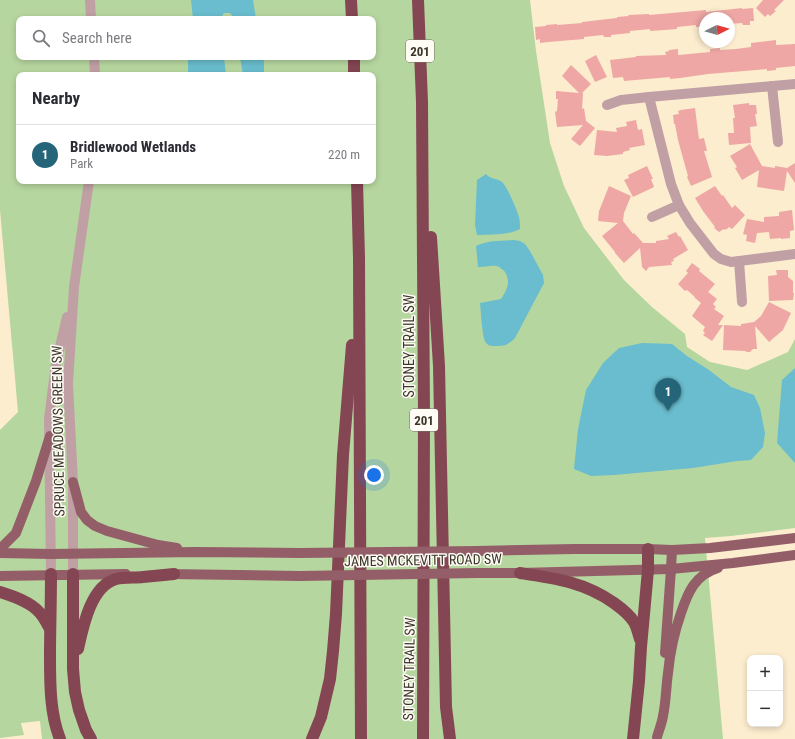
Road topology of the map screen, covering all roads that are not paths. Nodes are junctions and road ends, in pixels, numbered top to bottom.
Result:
1 (90, 0) edge
2 (351, 0) edge
3 (418, 0) edge
4 (91, 16) edge
5 (352, 16) edge
6 (94, 60) edge
7 (354, 60) edge
8 (94, 72) edge
9 (354, 72) edge
10 (795, 84) edge
11 (772, 86) junction
12 (649, 97) junction
13 (422, 102) junction
14 (607, 105) dead end
15 (778, 142) dead end
16 (89, 184) edge
17 (357, 184) edge
18 (679, 205) junction
19 (652, 217) dead end
20 (795, 254) edge
21 (359, 258) junction
22 (739, 261) junction
23 (74, 287) junction
24 (742, 302) dead end
25 (50, 436) junction
26 (73, 482) junction
27 (795, 538) edge
28 (0, 547) edge
29 (648, 549) junction
30 (672, 550) junction
31 (196, 552) junction
32 (0, 553) edge
33 (51, 554) junction
34 (73, 554) junction
35 (795, 555) edge
36 (733, 563) junction
37 (671, 569) junction
38 (648, 570) junction
39 (520, 573) junction
40 (51, 574) junction
41 (73, 574) junction
42 (174, 574) junction
43 (0, 576) edge
44 (0, 592) edge
45 (50, 630) junction
46 (641, 647) junction
47 (74, 669) junction
48 (657, 738) edge
49 (60, 739) edge
50 (91, 739) edge
51 (312, 739) edge
52 (361, 739) edge
53 (423, 739) edge
54 (450, 739) edge
55 (633, 739) edge

1 - 4 street
2 - 5 highway
3 - 13 highway, STONEY TRAIL SW / 201
6 - 8 street
7 - 9 highway
10 - 11 street
11 - 12 street
11 - 15 street
12 - 14 street
12 - 18 street
13 - 53 highway, STONEY TRAIL SW / 201
13 - 54 highway
16 - 23 street, SPRUCE MEADOWS GREEN SW
17 - 21 highway
18 - 19 street
18 - 22 street
20 - 22 street
21 - 51 highway
21 - 52 highway
22 - 24 street
23 - 25 street, SPRUCE MEADOWS GREEN SW
23 - 26 street, SPRUCE MEADOWS GREEN SW
25 - 28 main road
25 - 33 street, SPRUCE MEADOWS GREEN SW
26 - 31 main road
26 - 34 street, SPRUCE MEADOWS GREEN SW
27 - 30 main road, JAMES MCKEVITT ROAD SW
29 - 30 main road, JAMES MCKEVITT ROAD SW
29 - 31 main road, JAMES MCKEVITT ROAD SW, bridge
29 - 38 highway
30 - 37 main road
31 - 34 main road, JAMES MCKEVITT ROAD SW
32 - 33 main road, JAMES MCKEVITT ROAD SW
33 - 34 main road, JAMES MCKEVITT ROAD SW
33 - 40 street, SPRUCE MEADOWS GREEN SW
34 - 41 street, SPRUCE MEADOWS GREEN SW
35 - 36 main road, JAMES MCKEVITT ROAD SW
36 - 37 main road, JAMES MCKEVITT ROAD SW
36 - 48 main road
37 - 38 main road, JAMES MCKEVITT ROAD SW
37 - 48 main road
38 - 39 main road, JAMES MCKEVITT ROAD SW
38 - 46 highway
39 - 42 main road, JAMES MCKEVITT ROAD SW, bridge
39 - 46 highway
40 - 41 main road, JAMES MCKEVITT ROAD SW
40 - 43 main road, JAMES MCKEVITT ROAD SW
40 - 45 highway
41 - 42 main road, JAMES MCKEVITT ROAD SW
41 - 47 highway
42 - 47 highway
44 - 45 highway
45 - 49 highway
46 - 55 highway
47 - 50 highway

